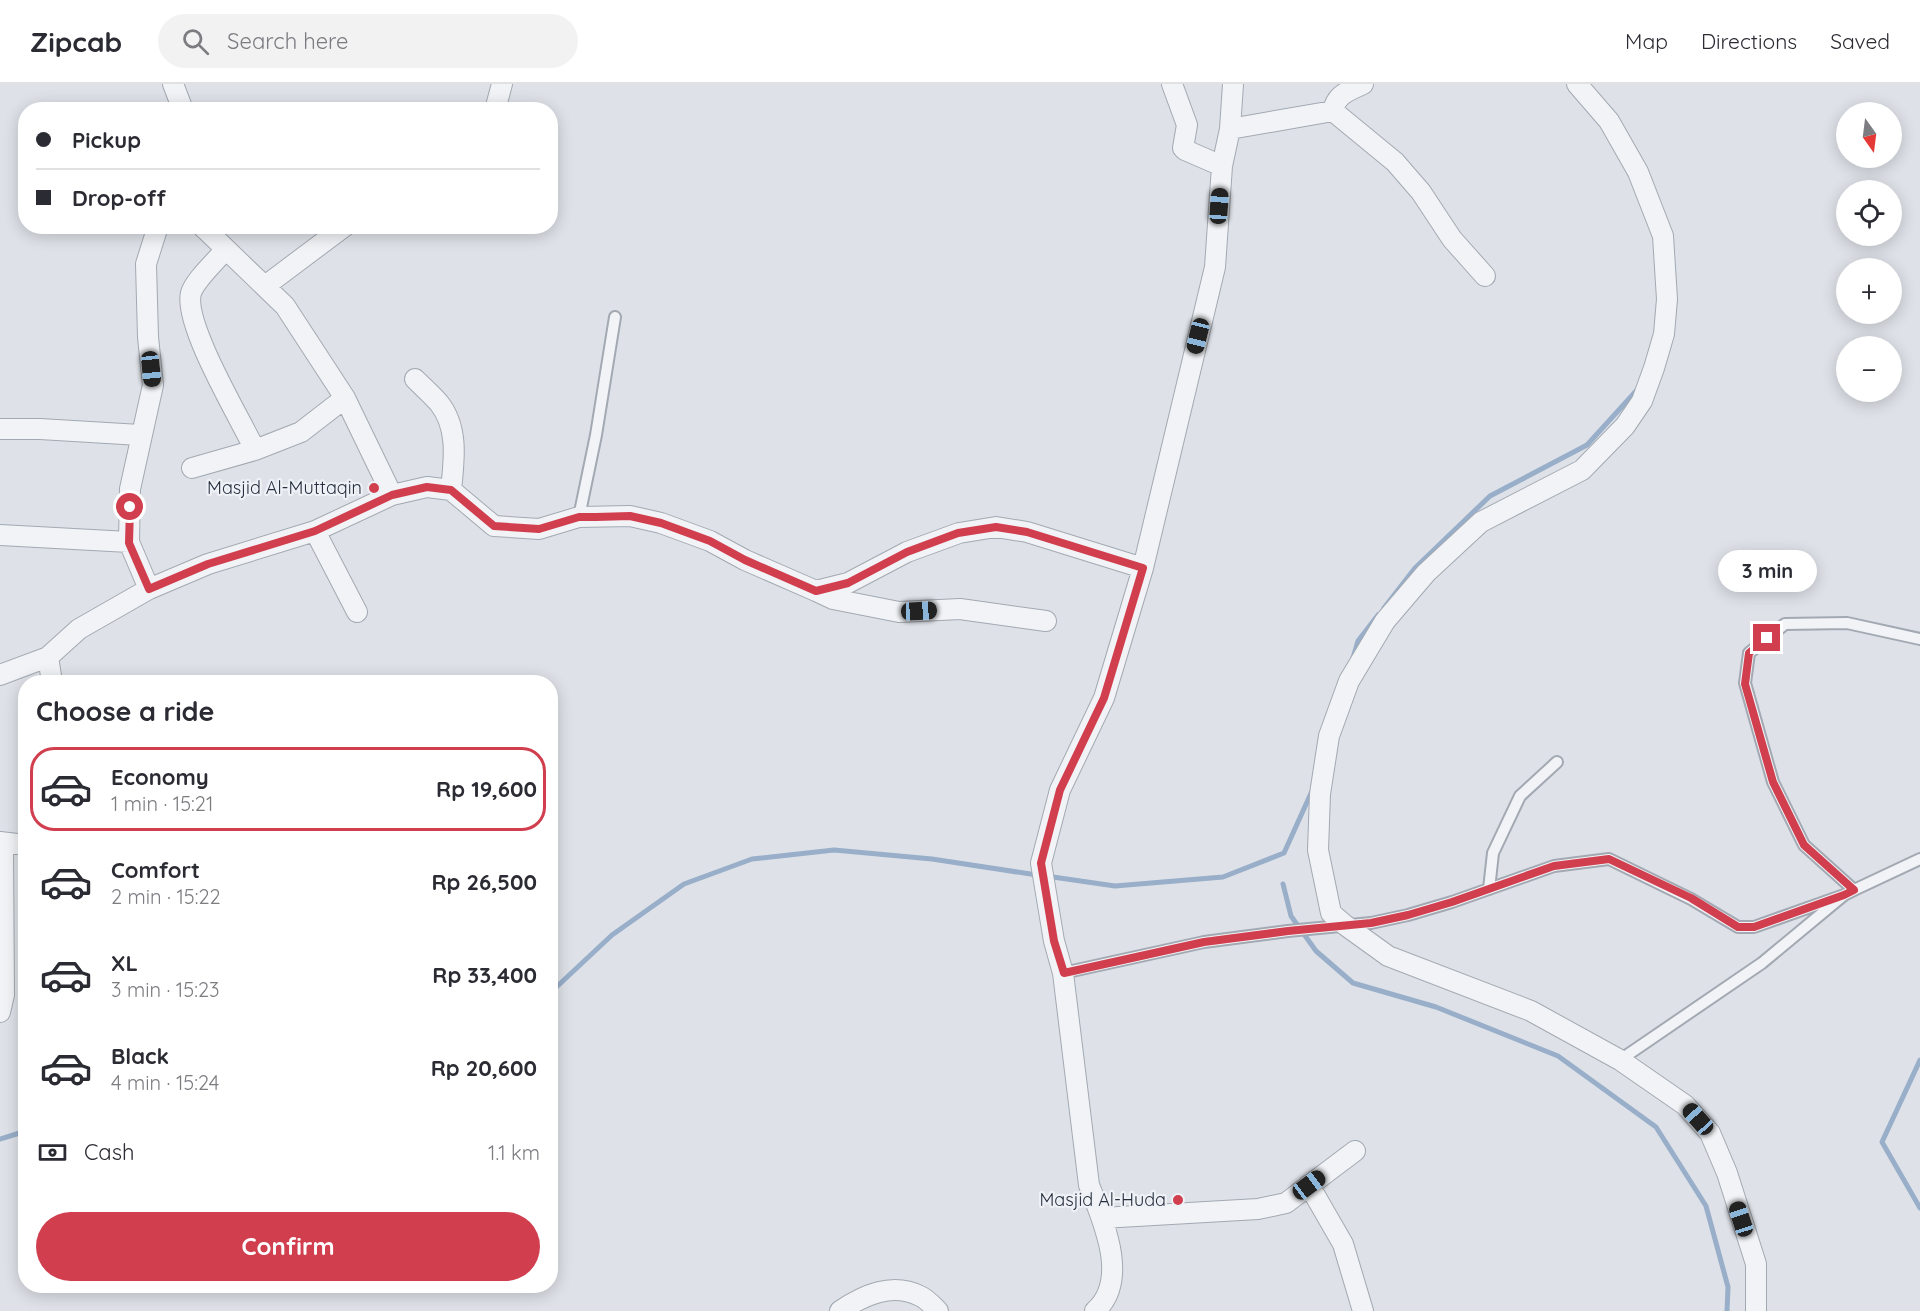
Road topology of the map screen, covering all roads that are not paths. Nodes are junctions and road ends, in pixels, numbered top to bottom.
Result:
1 (173, 84) edge
2 (502, 84) edge
3 (1172, 84) edge
4 (1233, 84) edge
5 (1363, 84) edge
6 (1577, 84) edge
7 (180, 102) edge
8 (497, 102) edge
9 (1333, 111) junction
10 (1230, 129) junction
11 (1222, 166) junction
12 (155, 234) edge
13 (210, 234) edge
14 (334, 234) edge
15 (225, 250) junction
16 (1485, 276) dead end
17 (265, 286) junction
18 (615, 318) dead end
19 (415, 380) dead end
20 (345, 398) junction
21 (0, 429) edge
22 (140, 435) junction
23 (255, 450) junction
24 (192, 468) dead end
25 (451, 490) junction
26 (392, 495) junction
27 (579, 517) junction
28 (315, 531) junction
29 (0, 535) edge
30 (129, 543) junction
31 (1143, 568) junction
32 (149, 589) junction
33 (816, 591) junction
34 (357, 612) dead end
35 (1046, 621) dead end
36 (1920, 639) edge
37 (48, 657) junction
38 (0, 675) edge
39 (51, 675) edge
40 (1557, 762) dead end
41 (1, 842) edge
42 (18, 844) edge
43 (1920, 859) edge
44 (1489, 889) junction
45 (1849, 893) junction
46 (1331, 922) junction
47 (1064, 973) junction
48 (0, 1012) edge
49 (1620, 1060) junction
50 (1354, 1151) dead end
51 (1309, 1185) junction
52 (1102, 1218) junction
53 (1102, 1308) edge
54 (840, 1311) edge
55 (938, 1311) edge
56 (1363, 1311) edge
57 (1756, 1311) edge

1 - 7 street
2 - 8 street
3 - 11 street
4 - 10 street
5 - 9 street
6 - 46 street
9 - 10 street
9 - 16 street
10 - 11 street
11 - 31 street
12 - 22 street
13 - 15 street
14 - 17 street
15 - 17 street
15 - 23 street
17 - 20 street
18 - 27 lane
19 - 25 street
20 - 23 street
20 - 26 street
21 - 22 street
22 - 30 street
23 - 24 street
25 - 26 street
25 - 27 street
26 - 28 street
27 - 33 street
28 - 32 street
28 - 34 street
29 - 30 street
30 - 32 street
31 - 33 street
31 - 47 street
32 - 37 street
33 - 35 street
36 - 45 lane
37 - 38 street
37 - 39 street
40 - 44 lane
41 - 42 street
41 - 48 street
43 - 45 lane
44 - 45 lane
44 - 46 lane
45 - 49 lane
46 - 47 lane
46 - 49 street
47 - 52 street
49 - 57 street
50 - 51 street
51 - 52 street
51 - 56 street
52 - 53 street
54 - 55 street

